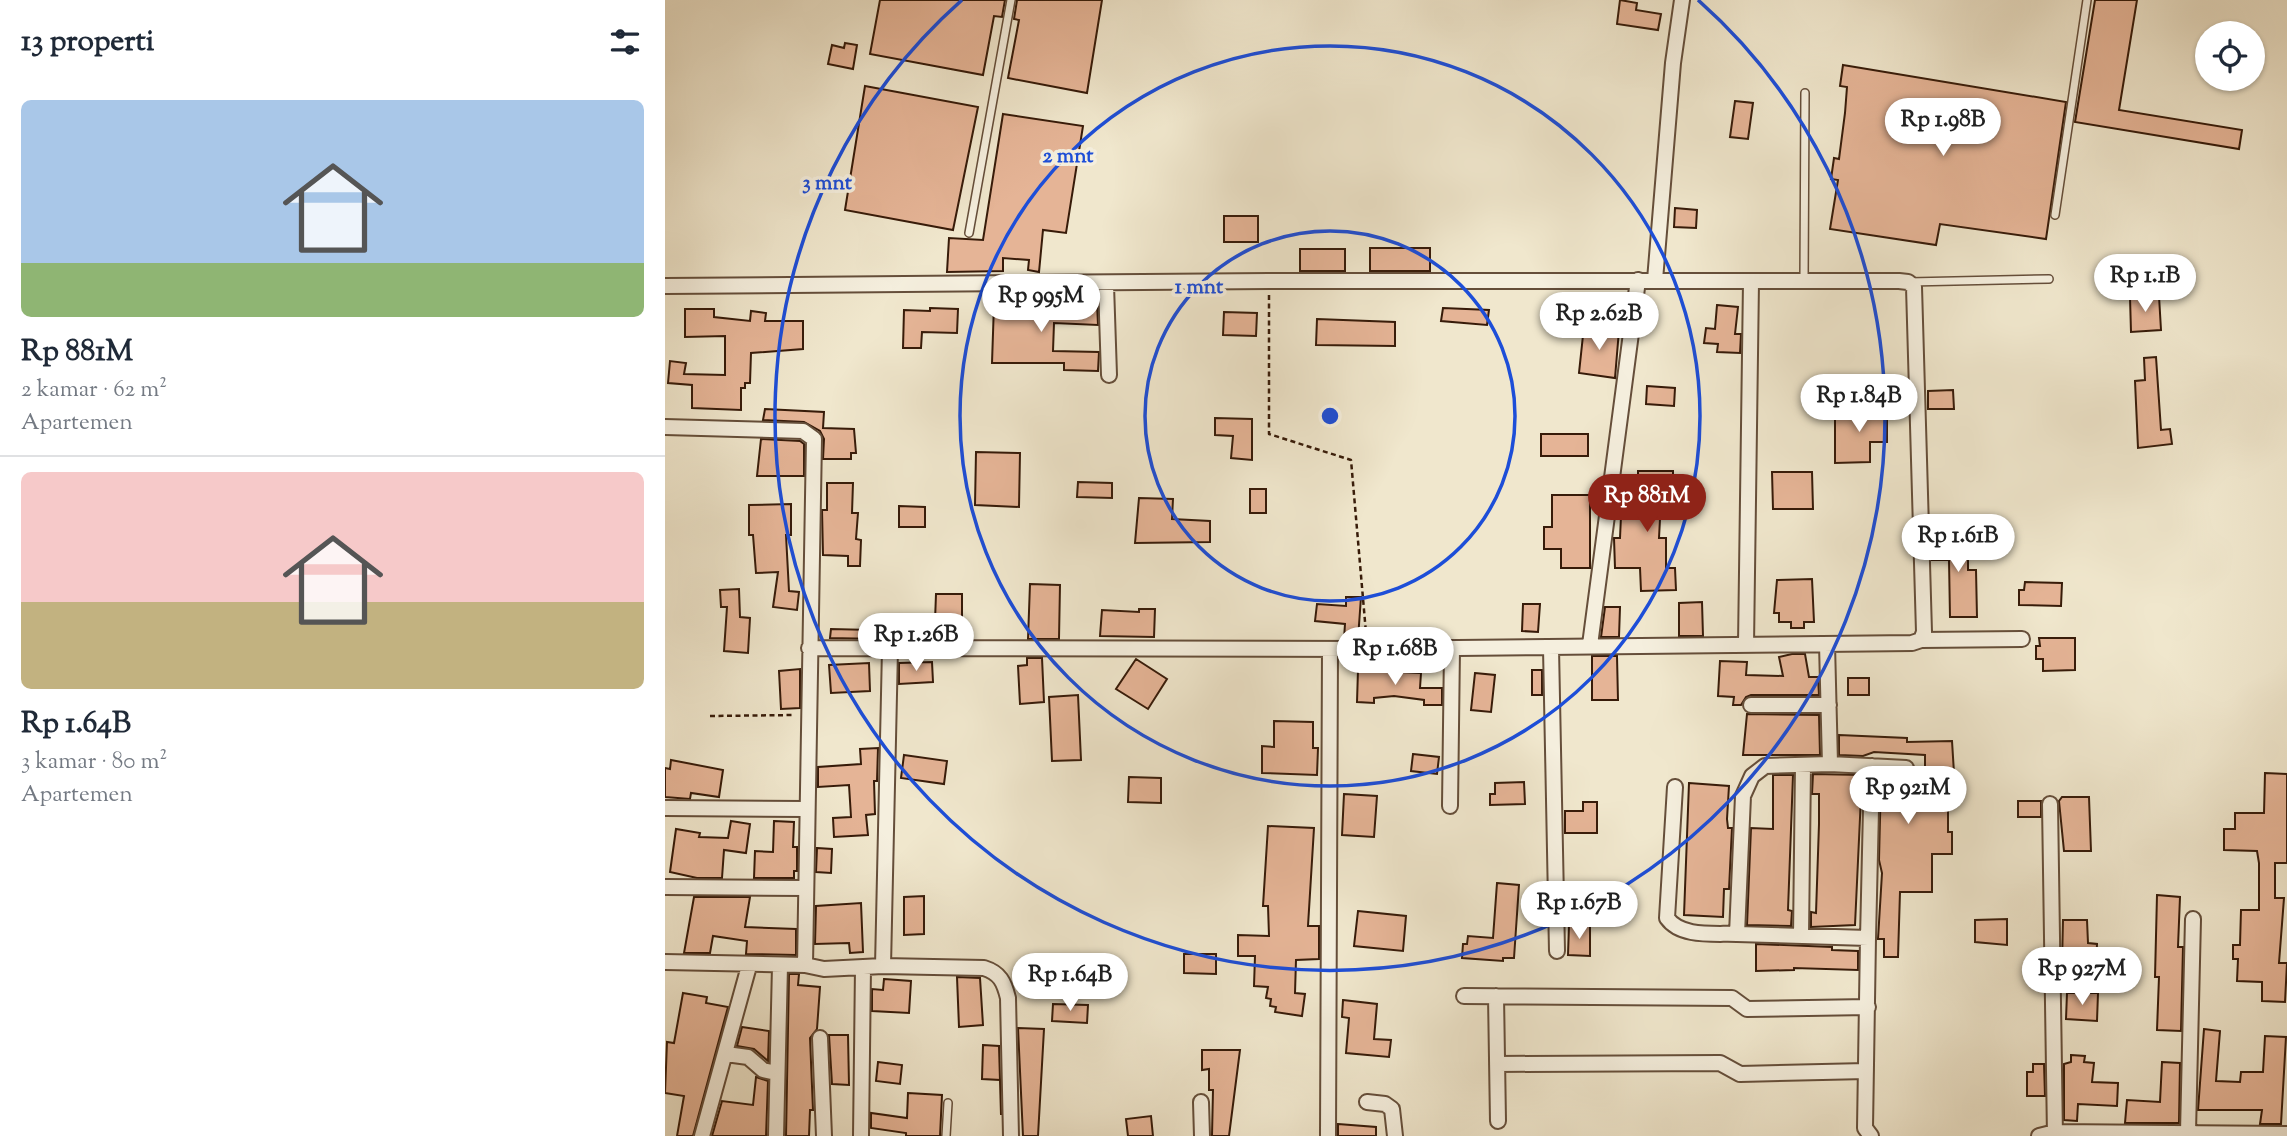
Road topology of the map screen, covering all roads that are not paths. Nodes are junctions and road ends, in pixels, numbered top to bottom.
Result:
1 (1010, 0) edge
2 (1682, 0) edge
3 (2087, 0) edge
4 (1805, 93) dead end
5 (2055, 215) dead end
6 (968, 233) dead end
7 (2049, 279) dead end
8 (1638, 280) junction
9 (1655, 280) junction
10 (1751, 282) junction
11 (1908, 282) junction
12 (1804, 283) junction
13 (1106, 285) junction
14 (665, 286) edge
15 (1109, 375) dead end
16 (665, 427) edge
17 (2022, 639) dead end
18 (1921, 640) junction
19 (1827, 644) junction
20 (1590, 645) junction
21 (1747, 645) junction
22 (809, 648) junction
23 (1452, 648) junction
24 (1551, 648) junction
25 (890, 649) junction
26 (1331, 649) junction
27 (1751, 705) dead end
28 (1829, 705) junction
29 (1830, 764) junction
30 (1803, 765) junction
31 (1873, 766) junction
32 (1906, 768) dead end
33 (1675, 787) dead end
34 (2050, 804) dead end
35 (1450, 806) dead end
36 (665, 808) edge
37 (805, 809) junction
38 (665, 887) edge
39 (805, 888) junction
40 (2193, 919) dead end
41 (1737, 934) junction
42 (1801, 936) junction
43 (1868, 938) junction
44 (1557, 951) dead end
45 (665, 962) edge
46 (805, 965) junction
47 (749, 966) junction
48 (780, 966) junction
49 (883, 966) junction
50 (863, 967) junction
51 (1464, 996) dead end
52 (1496, 996) junction
53 (1868, 1007) junction
54 (820, 1038) dead end
55 (726, 1054) junction
56 (1497, 1064) junction
57 (1867, 1071) junction
58 (776, 1073) junction
59 (1201, 1102) dead end
60 (1367, 1102) dead end
61 (948, 1103) dead end
62 (1498, 1121) dead end
63 (2188, 1132) junction
64 (2055, 1134) edge
65 (2098, 1134) edge
66 (2287, 1134) edge
67 (2156, 1135) edge
68 (2261, 1135) edge
69 (702, 1136) edge
70 (776, 1136) edge
71 (824, 1136) edge
72 (861, 1136) edge
73 (946, 1136) edge
74 (1011, 1136) edge
75 (1202, 1136) edge
76 (1328, 1136) edge
77 (1395, 1136) edge
78 (1871, 1136) edge
79 (2039, 1136) edge

1 - 6 lane
2 - 9 street
3 - 5 lane
4 - 12 lane
7 - 11 lane
8 - 9 street
8 - 13 street
8 - 20 street
9 - 10 street
10 - 12 street
10 - 21 street
11 - 12 street
11 - 18 street
13 - 14 street
13 - 15 street
16 - 22 street
17 - 18 street
18 - 19 street
19 - 21 street
19 - 28 street
20 - 21 street
20 - 24 street
22 - 25 street
22 - 37 street
23 - 24 street
23 - 26 street
23 - 35 street
24 - 44 street
25 - 26 street
25 - 49 street
26 - 76 street
27 - 28 street
28 - 29 street
29 - 30 street
29 - 31 street
30 - 41 street
30 - 42 street
31 - 32 street
31 - 43 street
33 - 41 street
34 - 64 street
36 - 37 street
37 - 39 street
38 - 39 street
39 - 46 street
40 - 63 street
41 - 42 street
42 - 43 street
43 - 53 street
45 - 47 street
46 - 48 street
46 - 50 street
47 - 48 street
47 - 55 street
48 - 58 street
49 - 50 street
49 - 74 street
50 - 72 street
51 - 52 street
52 - 53 street
52 - 56 street
53 - 57 street
54 - 71 street
55 - 58 street
55 - 69 street
56 - 57 street
56 - 62 street
57 - 78 street
58 - 70 street
59 - 75 street
60 - 77 street
61 - 73 lane
63 - 67 street
63 - 68 street
64 - 65 street
64 - 79 street
65 - 67 street
66 - 68 street

